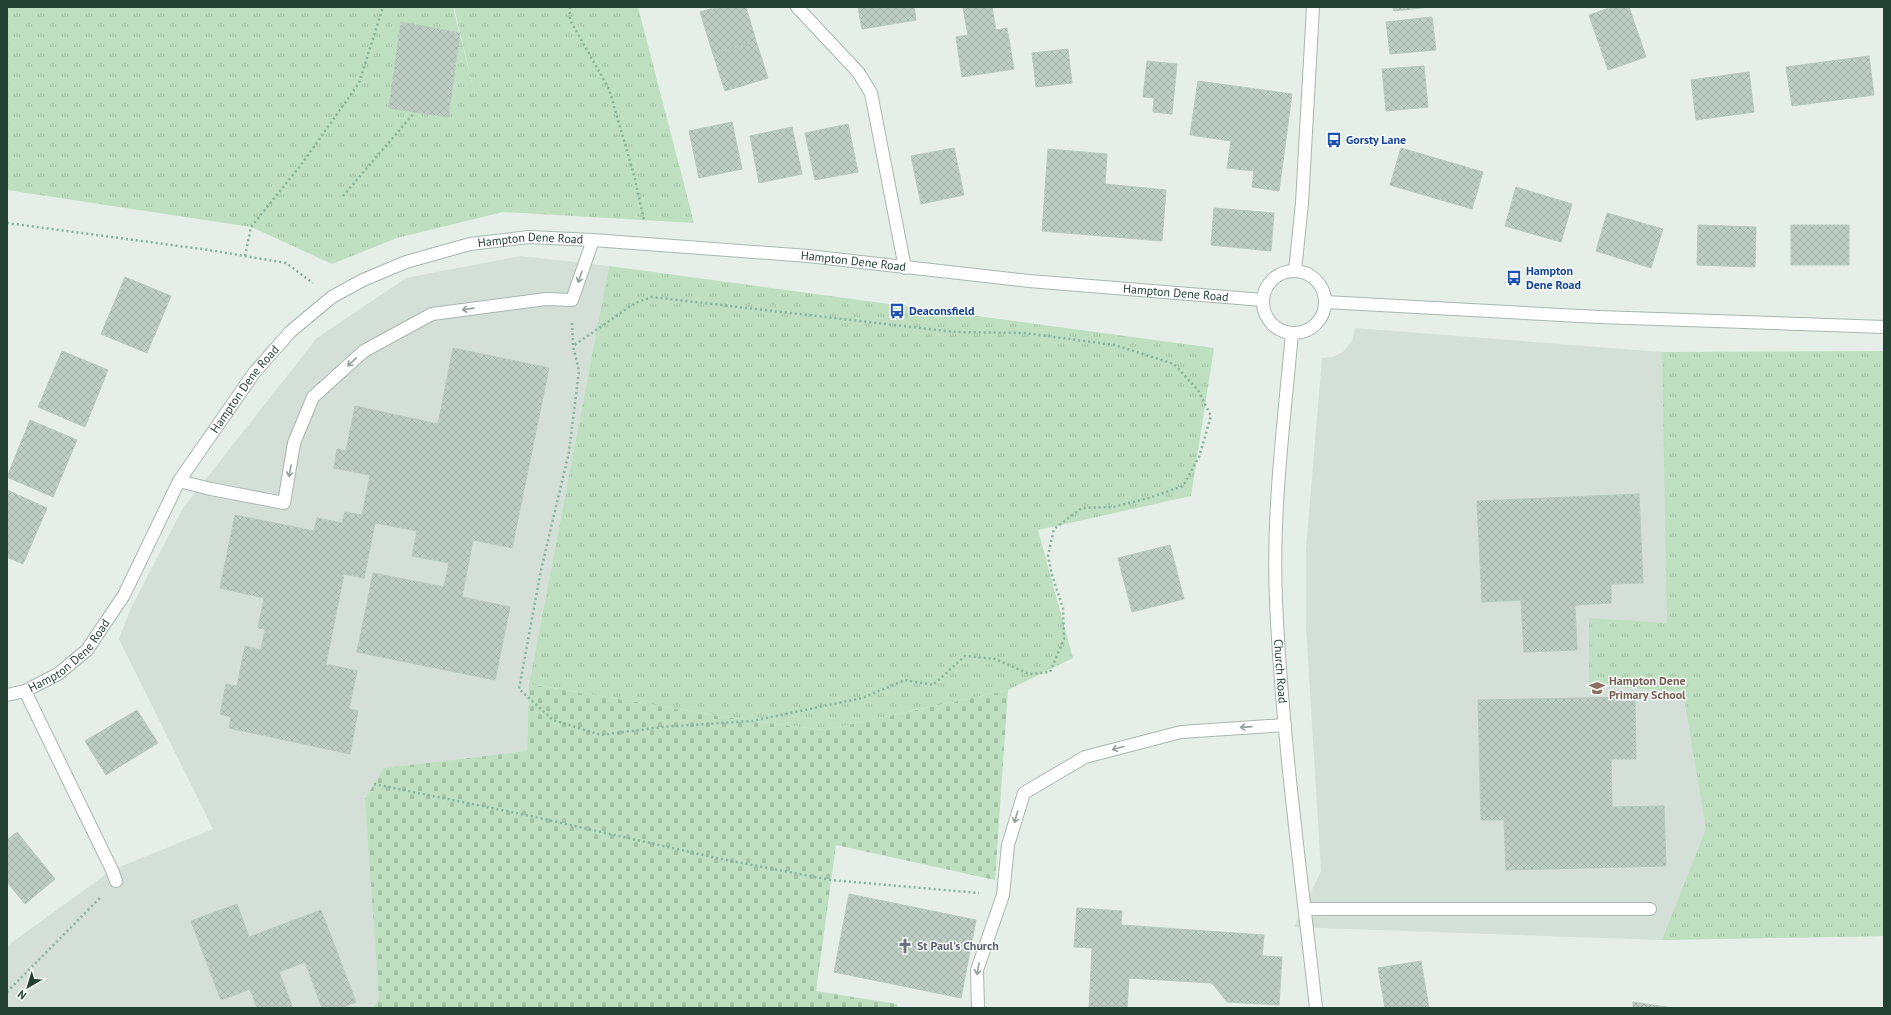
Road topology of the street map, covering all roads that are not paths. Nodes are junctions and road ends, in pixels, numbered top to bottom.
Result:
1 (797, 7) edge
2 (1313, 7) edge
3 (593, 240) junction
4 (905, 268) junction
5 (1295, 271) junction
6 (1263, 300) junction
7 (1325, 302) junction
8 (1884, 328) edge
9 (1292, 333) junction
10 (179, 481) junction
11 (25, 691) junction
12 (7, 695) edge
13 (1285, 725) junction
14 (116, 881) road end
15 (1305, 909) junction
16 (1650, 909) dead end
17 (978, 1008) edge
18 (1316, 1008) edge

1 - 4 street
2 - 5 street
3 - 4 street, Hampton Dene Road
3 - 10 street, Hampton Dene Road
3 -> 10 street
4 - 6 street, Hampton Dene Road
5 - 6 street
5 - 7 street
6 - 9 street
7 - 8 street
7 - 9 street
9 - 13 street, Church Road
10 - 11 street, Hampton Dene Road
11 - 12 street, Hampton Dene Road
11 - 14 street
13 - 15 street, Church Road
13 -> 17 street
15 - 16 street
15 - 18 street, Church Road

